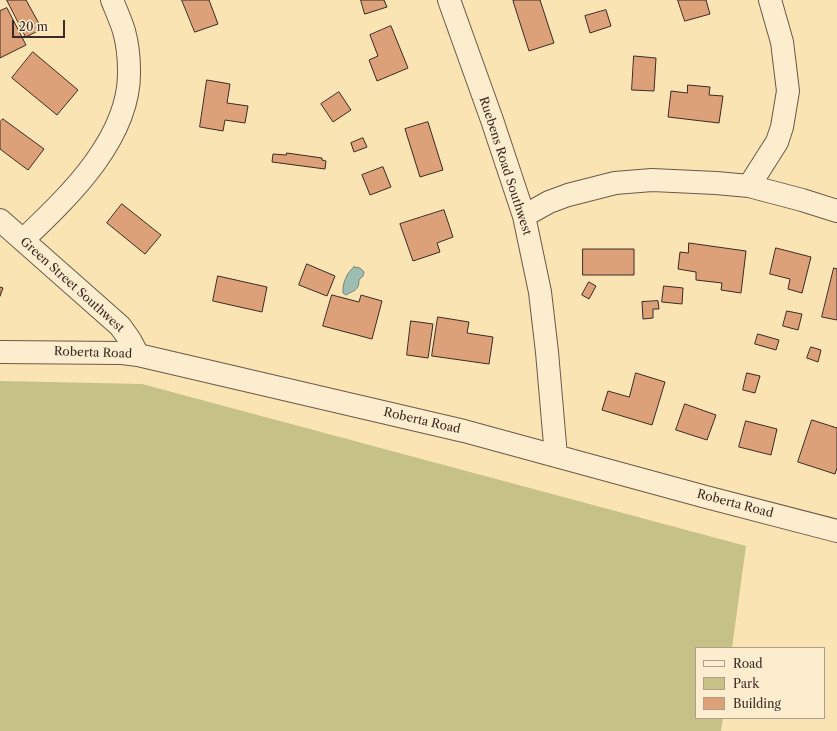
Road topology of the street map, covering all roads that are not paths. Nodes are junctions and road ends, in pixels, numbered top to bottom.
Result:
1 (112, 0) edge
2 (449, 0) edge
3 (770, 0) edge
4 (749, 186) junction
5 (837, 212) edge
6 (524, 216) junction
7 (1, 223) edge
8 (23, 240) junction
9 (0, 352) edge
10 (138, 355) junction
11 (556, 456) junction
12 (837, 530) edge

1 - 8 street
2 - 6 street, Ruebens Road Southwest
3 - 4 street
4 - 5 street
4 - 6 street
6 - 11 street, Ruebens Road Southwest
7 - 8 street, Green Street Southwest
8 - 10 street, Green Street Southwest
9 - 10 street, Roberta Road
10 - 11 street, Roberta Road
11 - 12 street, Roberta Road

